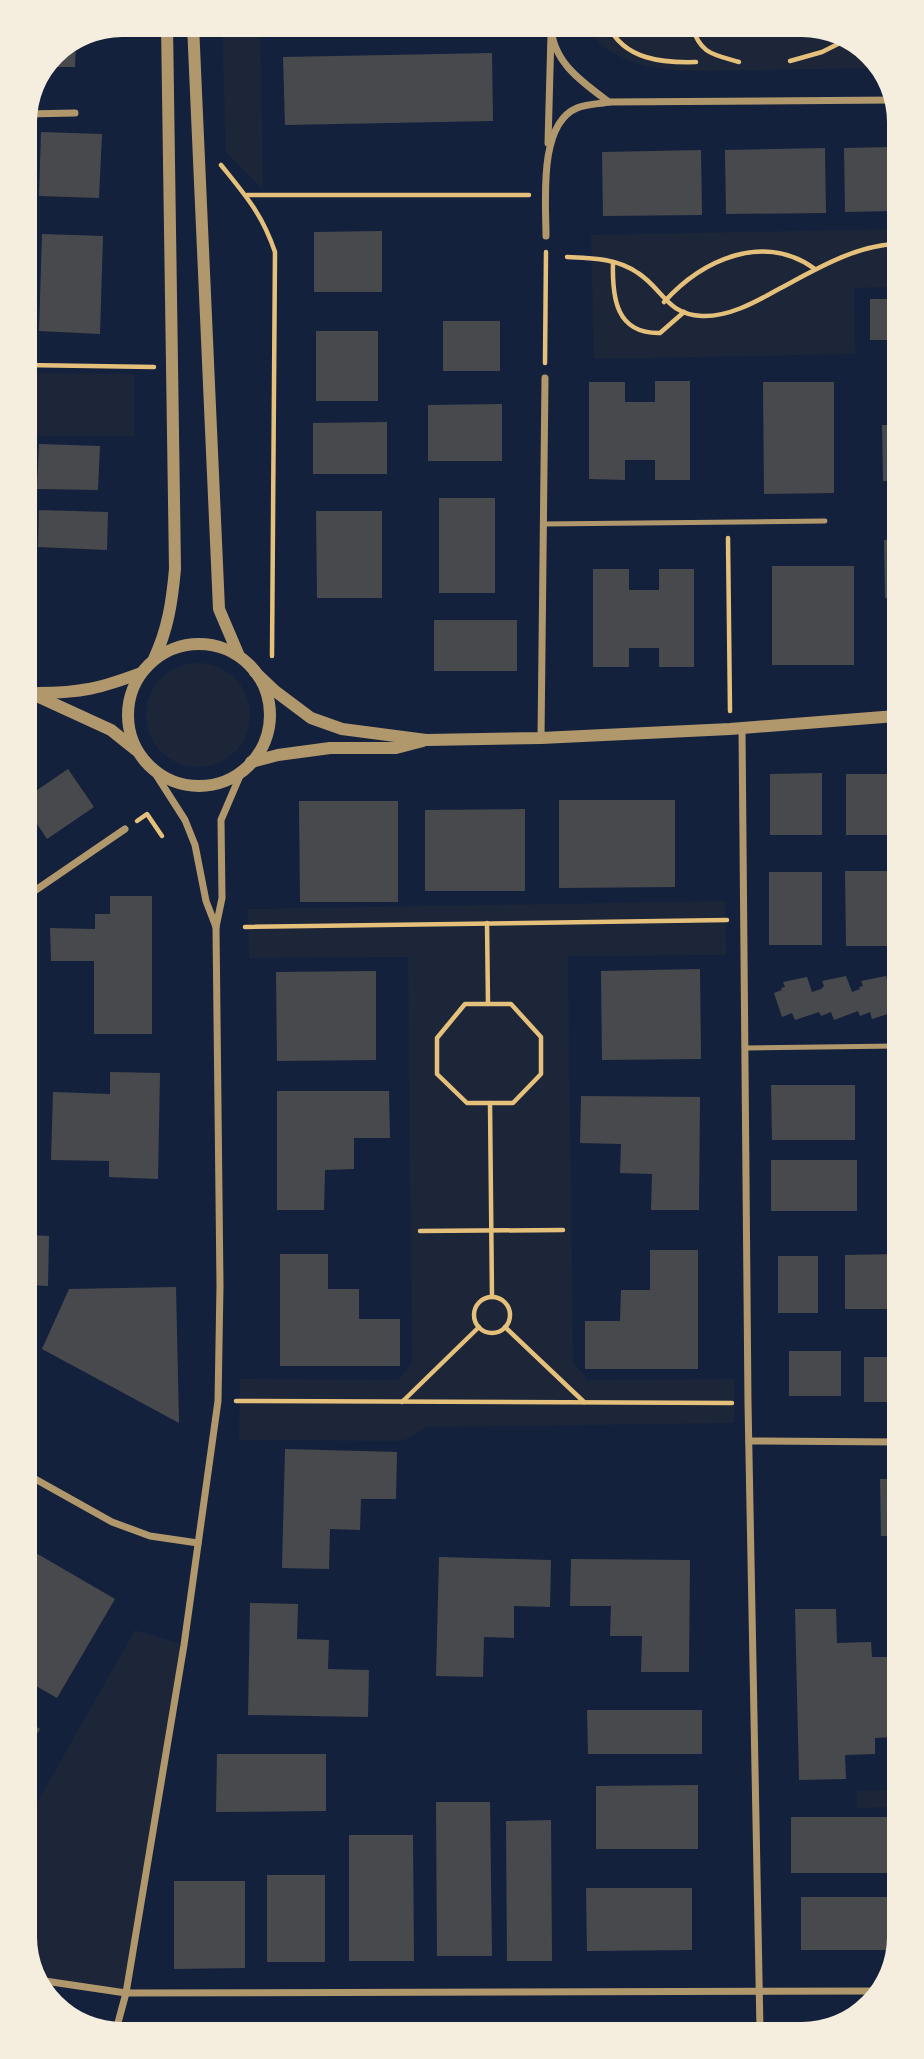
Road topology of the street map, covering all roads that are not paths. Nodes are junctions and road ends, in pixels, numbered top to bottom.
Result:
1 (167, 37) edge
2 (194, 37) edge
3 (551, 37) edge
4 (552, 37) edge
5 (885, 100) edge
6 (610, 102) junction
7 (75, 113) dead end
8 (37, 114) edge
9 (548, 151) junction
10 (546, 236) road end
11 (545, 378) road end
12 (825, 521) dead end
13 (543, 524) junction
14 (239, 656) junction
15 (154, 659) junction
16 (255, 672) junction
17 (141, 673) junction
18 (37, 692) edge
19 (37, 695) edge
20 (887, 717) edge
21 (736, 729) junction
22 (541, 738) junction
23 (426, 740) junction
24 (138, 752) junction
25 (246, 767) junction
26 (153, 770) junction
27 (125, 830) road end
28 (37, 889) edge
29 (216, 928) junction
30 (887, 1045) edge
31 (745, 1048) junction
32 (749, 1441) junction
33 (887, 1442) edge
34 (37, 1480) edge
35 (198, 1542) junction
36 (50, 1982) edge
37 (759, 1991) junction
38 (867, 1991) edge
39 (126, 1993) junction
40 (118, 2022) edge
41 (760, 2022) edge

1 - 15 street
2 - 14 street
3 - 9 street
4 - 6 street
5 - 6 street
6 - 9 street
7 - 8 street
9 - 10 street
11 - 13 street
12 - 13 lane
13 - 22 street
14 - 15 street
14 - 16 street
15 - 17 street
16 - 23 street
16 - 25 street
17 - 18 street
17 - 24 street
19 - 24 street
20 - 21 street
21 - 22 street
21 - 31 street
22 - 23 street
23 - 25 street
24 - 26 street
25 - 26 street
25 - 29 street
26 - 29 street
27 - 28 street
29 - 35 street
30 - 31 lane
31 - 32 street
32 - 33 street
32 - 37 street
34 - 35 street
35 - 39 street
36 - 39 street
37 - 38 street
37 - 39 street
37 - 41 street
39 - 40 street

